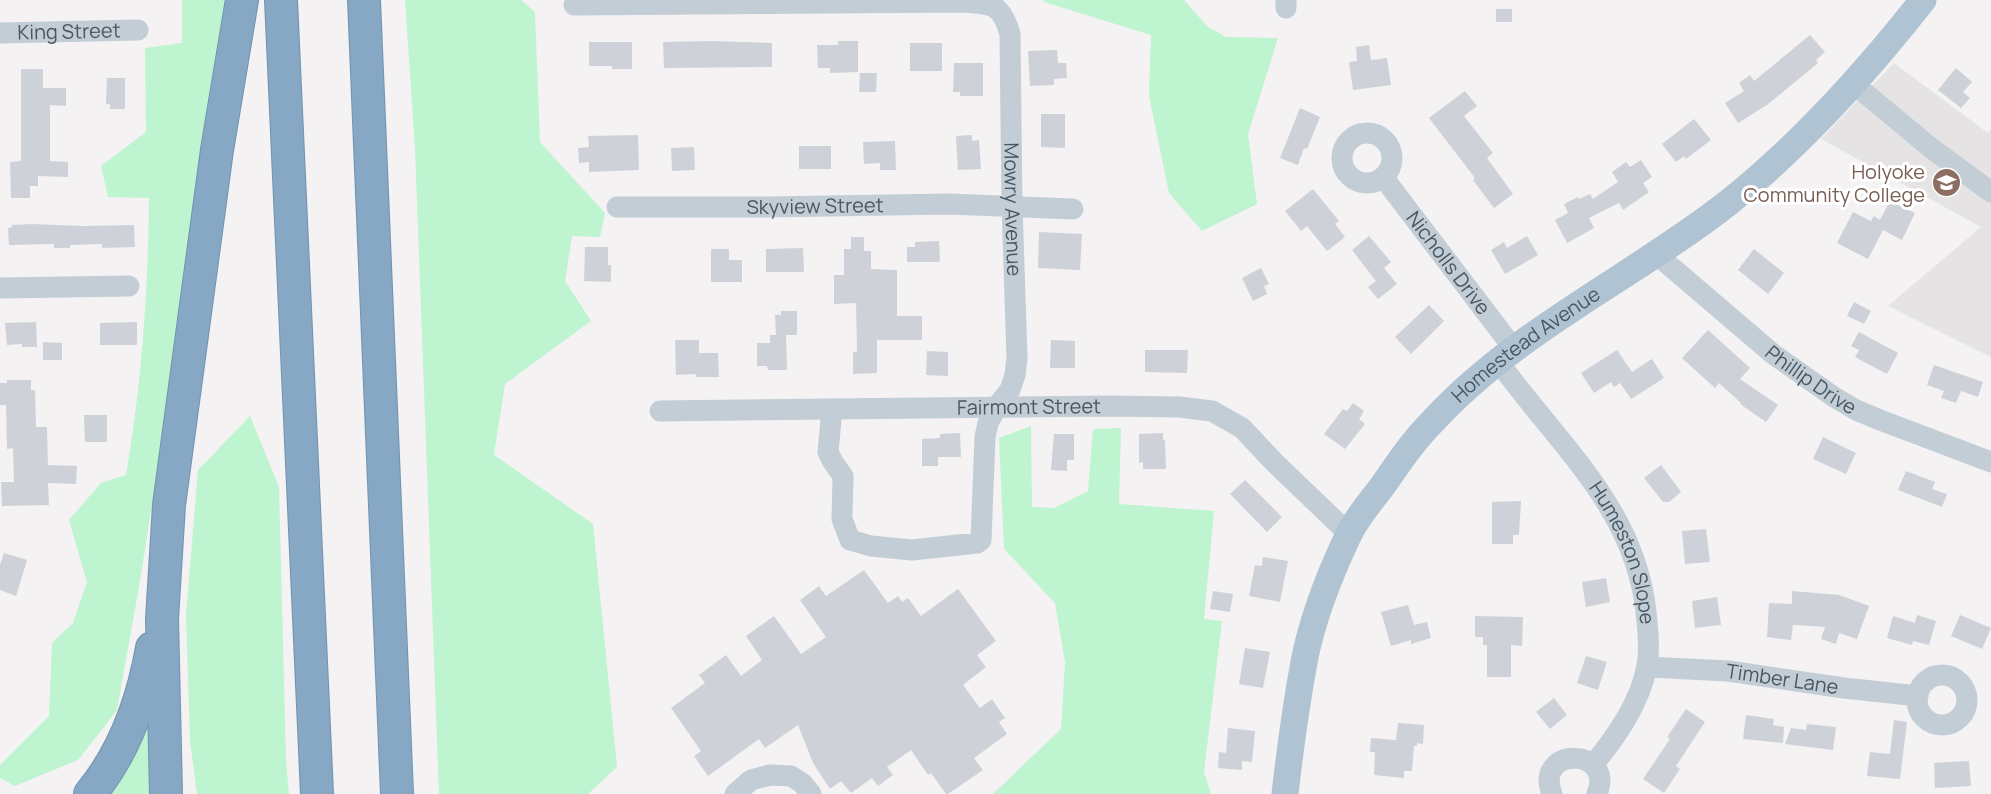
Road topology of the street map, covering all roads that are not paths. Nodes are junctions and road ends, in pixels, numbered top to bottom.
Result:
1 (242, 0) edge
2 (281, 0) edge
3 (364, 0) edge
4 (1923, 0) edge
5 (574, 4) dead end
6 (138, 30) dead end
7 (0, 33) edge
8 (1854, 84) junction
9 (1383, 177) dead end
10 (1991, 192) edge
11 (1012, 205) junction
12 (617, 207) dead end
13 (1073, 209) dead end
14 (1656, 254) junction
15 (129, 286) dead end
16 (0, 288) edge
17 (1506, 355) junction
18 (997, 406) junction
19 (832, 409) junction
20 (660, 411) dead end
21 (1991, 462) edge
22 (1348, 534) junction
23 (162, 619) junction
24 (1647, 667) junction
25 (1918, 696) dead end
26 (1593, 765) junction
27 (90, 794) edge
28 (166, 794) edge
29 (317, 794) edge
30 (397, 794) edge
31 (735, 794) edge
32 (811, 794) edge
33 (1285, 794) edge
34 (1552, 794) edge
35 (1597, 794) edge

1 - 23 highway
2 - 29 highway
3 - 30 highway
4 - 8 main road, Homestead Avenue
5 - 11 street, Mowry Avenue
6 - 7 street, King Street
8 - 10 street
8 - 14 main road, Homestead Avenue
9 - 17 street, Nicholls Drive
11 - 12 street, Skyview Street
11 - 13 street, Skyview Street
11 - 18 street, Mowry Avenue
14 - 17 main road, Homestead Avenue
14 - 21 street, Phillip Drive
15 - 16 street
17 - 22 main road, Homestead Avenue
17 - 24 street, Humeston Slope
18 - 19 street, Fairmont Street
18 - 19 street, Mowry Avenue
18 - 22 street, Fairmont Street
19 - 20 street, Fairmont Street
22 - 33 main road, Homestead Avenue
23 - 27 highway
23 - 28 highway
24 - 25 street, Timber Lane
24 - 26 street, Humeston Slope
26 - 34 street
26 - 35 street
31 - 32 street

